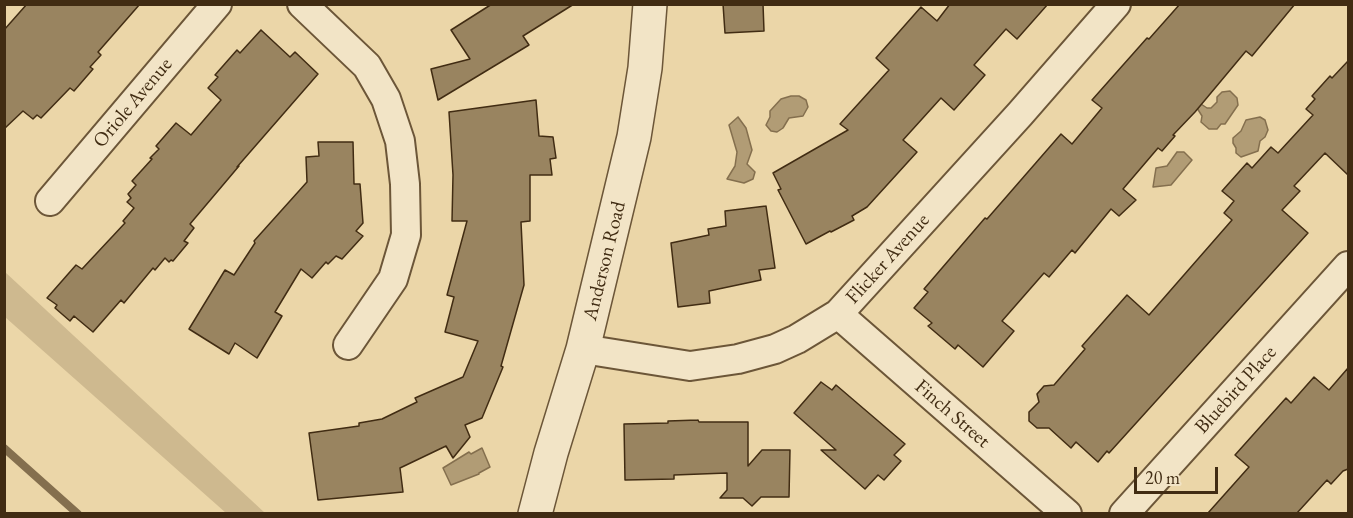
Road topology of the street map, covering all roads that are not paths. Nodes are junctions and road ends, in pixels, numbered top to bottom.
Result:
1 (217, 4) edge
2 (302, 4) edge
3 (650, 4) edge
4 (1116, 4) edge
5 (50, 201) dead end
6 (1348, 266) edge
7 (838, 314) junction
8 (348, 345) dead end
9 (583, 349) junction
10 (536, 513) edge
11 (1067, 513) edge
12 (1124, 513) edge

1 - 5 street, Oriole Avenue
2 - 8 street
3 - 9 street, Anderson Road
4 - 7 street, Flicker Avenue
6 - 12 street, Bluebird Place
7 - 9 street, Flicker Avenue
7 - 11 street, Finch Street
9 - 10 street, Anderson Road

